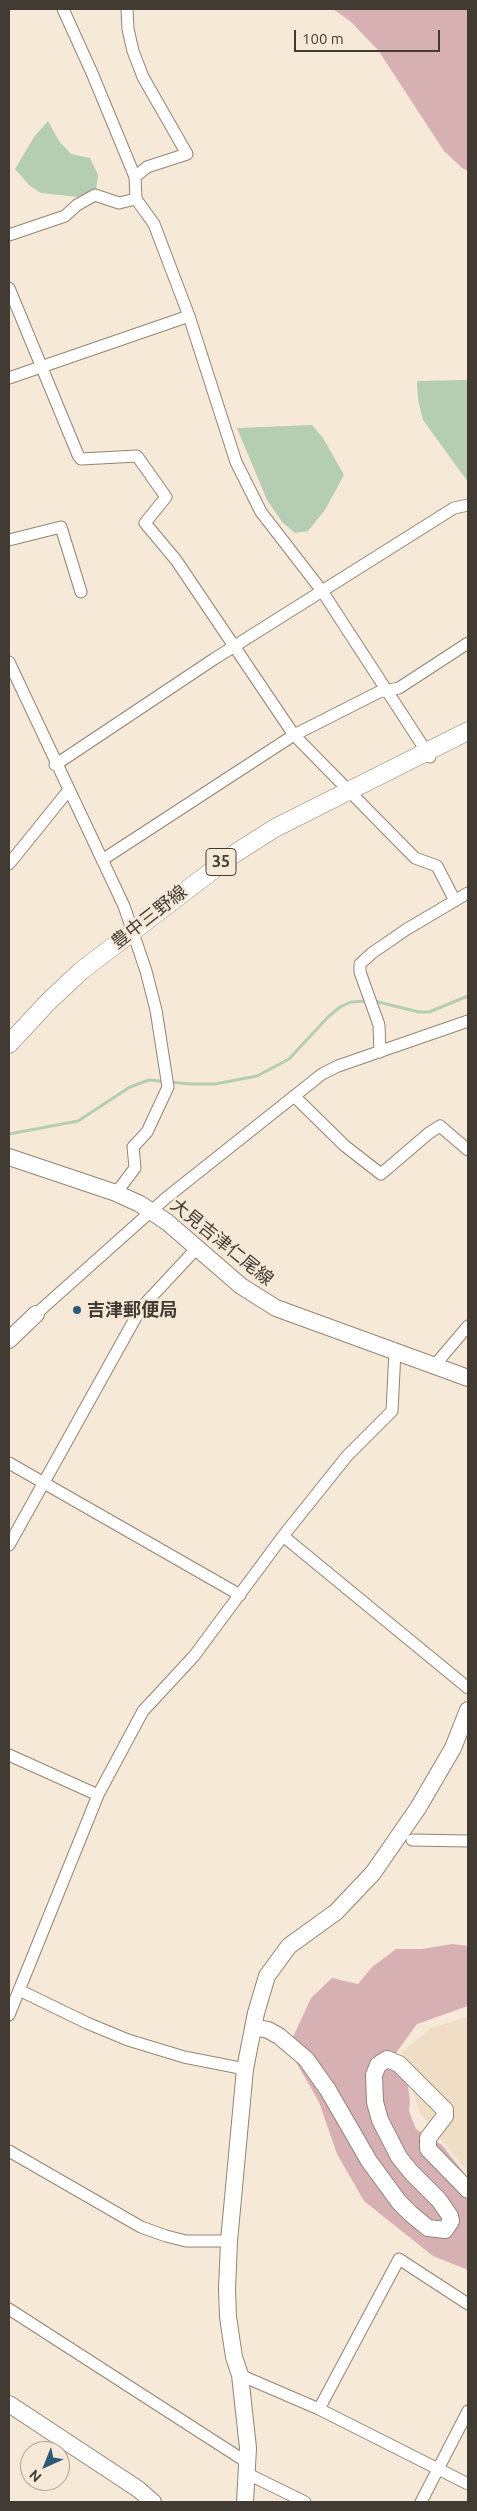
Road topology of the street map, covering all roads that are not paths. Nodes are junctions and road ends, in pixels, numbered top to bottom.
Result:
1 (63, 9) edge
2 (127, 9) edge
3 (135, 177) junction
4 (136, 199) junction
5 (9, 235) edge
6 (9, 288) edge
7 (189, 316) junction
8 (42, 366) junction
9 (9, 378) edge
10 (468, 505) edge
11 (9, 540) edge
12 (81, 592) dead end
13 (323, 592) junction
14 (468, 643) edge
15 (234, 647) junction
16 (9, 662) edge
17 (387, 690) junction
18 (468, 731) edge
19 (294, 735) junction
20 (429, 755) junction
21 (56, 764) junction
22 (68, 791) junction
23 (348, 791) junction
24 (102, 860) junction
25 (9, 864) edge
26 (468, 893) edge
27 (455, 901) junction
28 (133, 930) junction
29 (468, 1021) edge
30 (9, 1044) edge
31 (380, 1052) junction
32 (294, 1096) junction
33 (468, 1150) edge
34 (9, 1157) edge
35 (116, 1194) junction
36 (152, 1211) junction
37 (197, 1248) junction
38 (36, 1314) joint
39 (468, 1326) edge
40 (9, 1340) edge
41 (395, 1351) junction
42 (434, 1366) junction
43 (468, 1378) edge
44 (9, 1464) edge
45 (42, 1484) junction
46 (283, 1536) junction
47 (9, 1545) edge
48 (240, 1595) junction
49 (468, 1688) edge
50 (468, 1710) edge
51 (9, 1755) edge
52 (98, 1795) junction
53 (412, 1840) dead end
54 (468, 1841) edge
55 (19, 1990) junction
56 (9, 2015) edge
57 (253, 2028) junction
58 (245, 2069) junction
59 (9, 2151) edge
60 (468, 2190) edge
61 (229, 2241) junction
62 (468, 2304) edge
63 (9, 2310) edge
64 (240, 2375) junction
65 (9, 2404) edge
66 (319, 2409) junction
67 (468, 2412) edge
68 (248, 2468) junction
69 (437, 2468) junction
70 (468, 2484) edge
71 (153, 2502) edge
72 (245, 2502) edge
73 (305, 2502) edge
74 (421, 2502) edge

1 - 3 street
2 - 3 street
3 - 4 street
4 - 5 street
4 - 7 street
6 - 8 street
7 - 8 street
7 - 13 street
8 - 9 street
8 - 15 street
10 - 13 street
11 - 12 street
13 - 15 street
13 - 17 street
14 - 17 street
15 - 19 street
15 - 21 street
16 - 21 street
17 - 19 street
17 - 20 street
18 - 20 main road, 豊中三野線 / 35
19 - 23 street
19 - 24 street
20 - 23 main road, 豊中三野線 / 35
21 - 22 street
22 - 24 street
22 - 25 street
23 - 27 street
23 - 28 main road, 豊中三野線 / 35
24 - 28 street
26 - 27 street
27 - 31 street
28 - 30 main road, 豊中三野線 / 35
28 - 35 street
29 - 31 street
31 - 32 street
32 - 33 street
32 - 36 street
34 - 35 street, 大見吉津仁尾線
35 - 36 street, 大見吉津仁尾線
36 - 37 street, 大見吉津仁尾線
36 - 38 street
37 - 41 street, 大見吉津仁尾線
37 - 45 street
38 - 40 street
39 - 42 street
41 - 42 street, 大見吉津仁尾線
41 - 46 street
42 - 43 street, 大見吉津仁尾線
44 - 45 street
45 - 47 street
45 - 48 street
46 - 48 street
46 - 49 street
48 - 52 street
50 - 57 street
51 - 52 street
52 - 55 street
53 - 54 street
55 - 56 street
55 - 58 street
57 - 58 street
57 - 60 street
58 - 61 street
59 - 61 street
61 - 64 street
62 - 66 street
63 - 68 street
64 - 66 street
64 - 68 street
65 - 71 street
66 - 69 street
67 - 69 street
68 - 72 street
68 - 73 street
69 - 70 street
69 - 74 street

